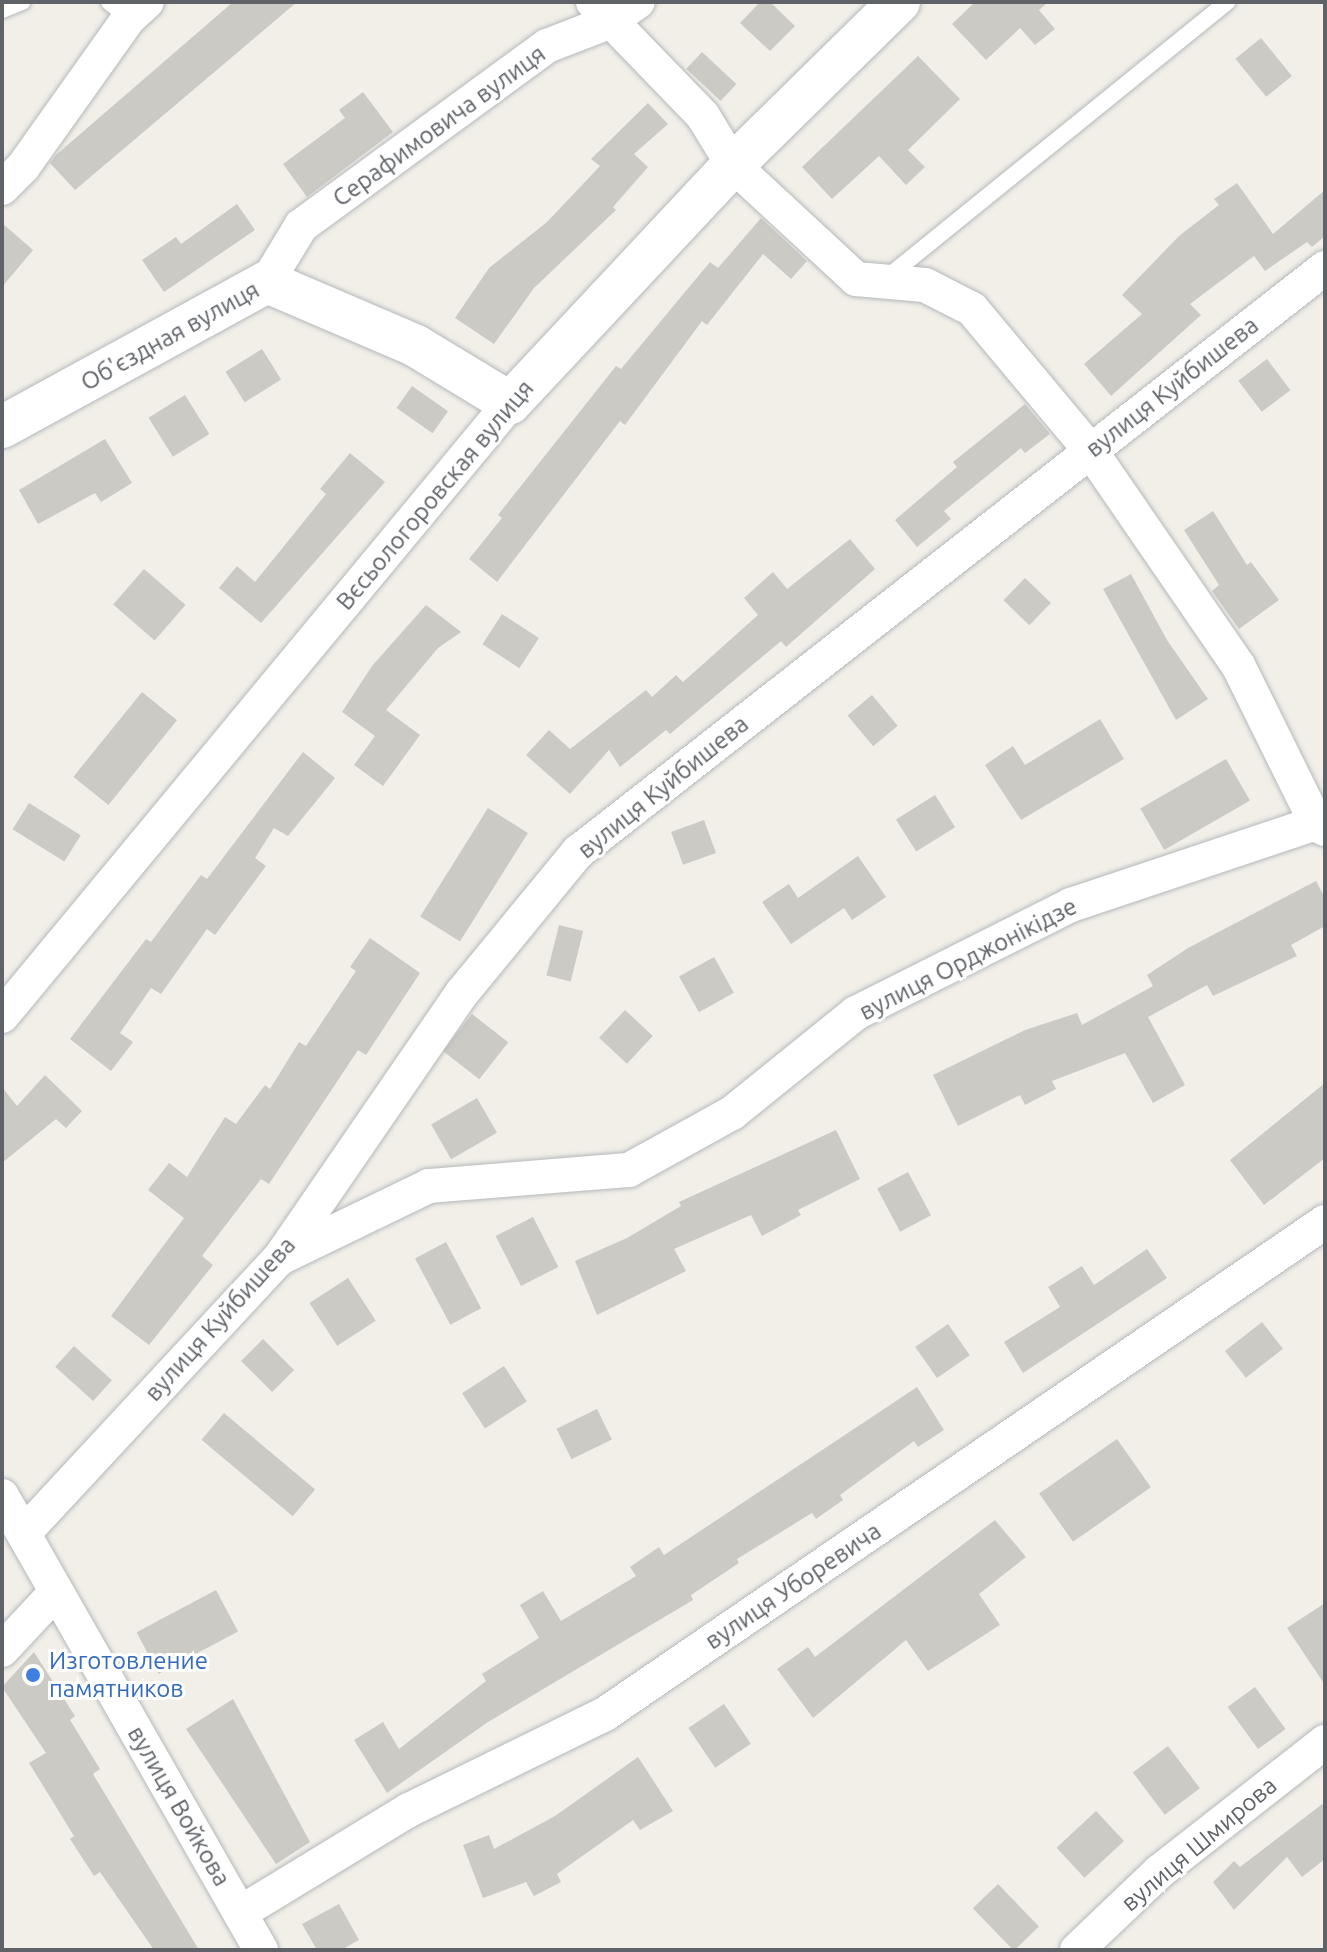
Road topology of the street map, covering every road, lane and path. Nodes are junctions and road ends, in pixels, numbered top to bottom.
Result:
1 (22, 2) edge
2 (638, 2) edge
3 (899, 2) edge
4 (1227, 2) edge
5 (128, 7) edge
6 (2, 10) edge
7 (601, 12) edge
8 (733, 165) junction
9 (2, 188) edge
10 (1325, 268) edge
11 (267, 282) junction
12 (879, 283) junction
13 (510, 403) junction
14 (2, 427) edge
15 (1090, 450) junction
16 (1322, 825) edge
17 (2, 1016) edge
18 (1325, 1222) edge
19 (279, 1259) junction
20 (2, 1496) edge
21 (24, 1533) junction
22 (56, 1592) junction
23 (2, 1650) edge
24 (1325, 1742) edge
25 (240, 1913) junction
26 (261, 1950) edge
27 (1077, 1950) edge

1 - 6 lane
2 - 7 street, Серафимовича вулиця
3 - 8 street, Вєсьологоровская вулиця
4 - 12 lane
5 - 9 street
7 - 8 street
7 - 11 street, Серафимовича вулиця
8 - 12 street
8 - 13 street, Вєсьологоровская вулиця
10 - 15 street, вулиця Куйбишева
11 - 13 street, Об'єздная вулиця
11 - 14 street, Об'єздная вулиця
12 - 15 street
13 - 17 street, Вєсьологоровская вулиця
15 - 16 street
15 - 19 street, вулиця Куйбишева
16 - 19 street, вулиця Орджонікідзе
18 - 25 street, вулиця Уборевича
19 - 21 street, вулиця Куйбишева
20 - 21 street, вулиця Войкова
21 - 22 street, вулиця Войкова
22 - 23 street
22 - 25 street, вулиця Войкова
24 - 27 street, вулиця Шмирова
25 - 26 street, вулиця Войкова

